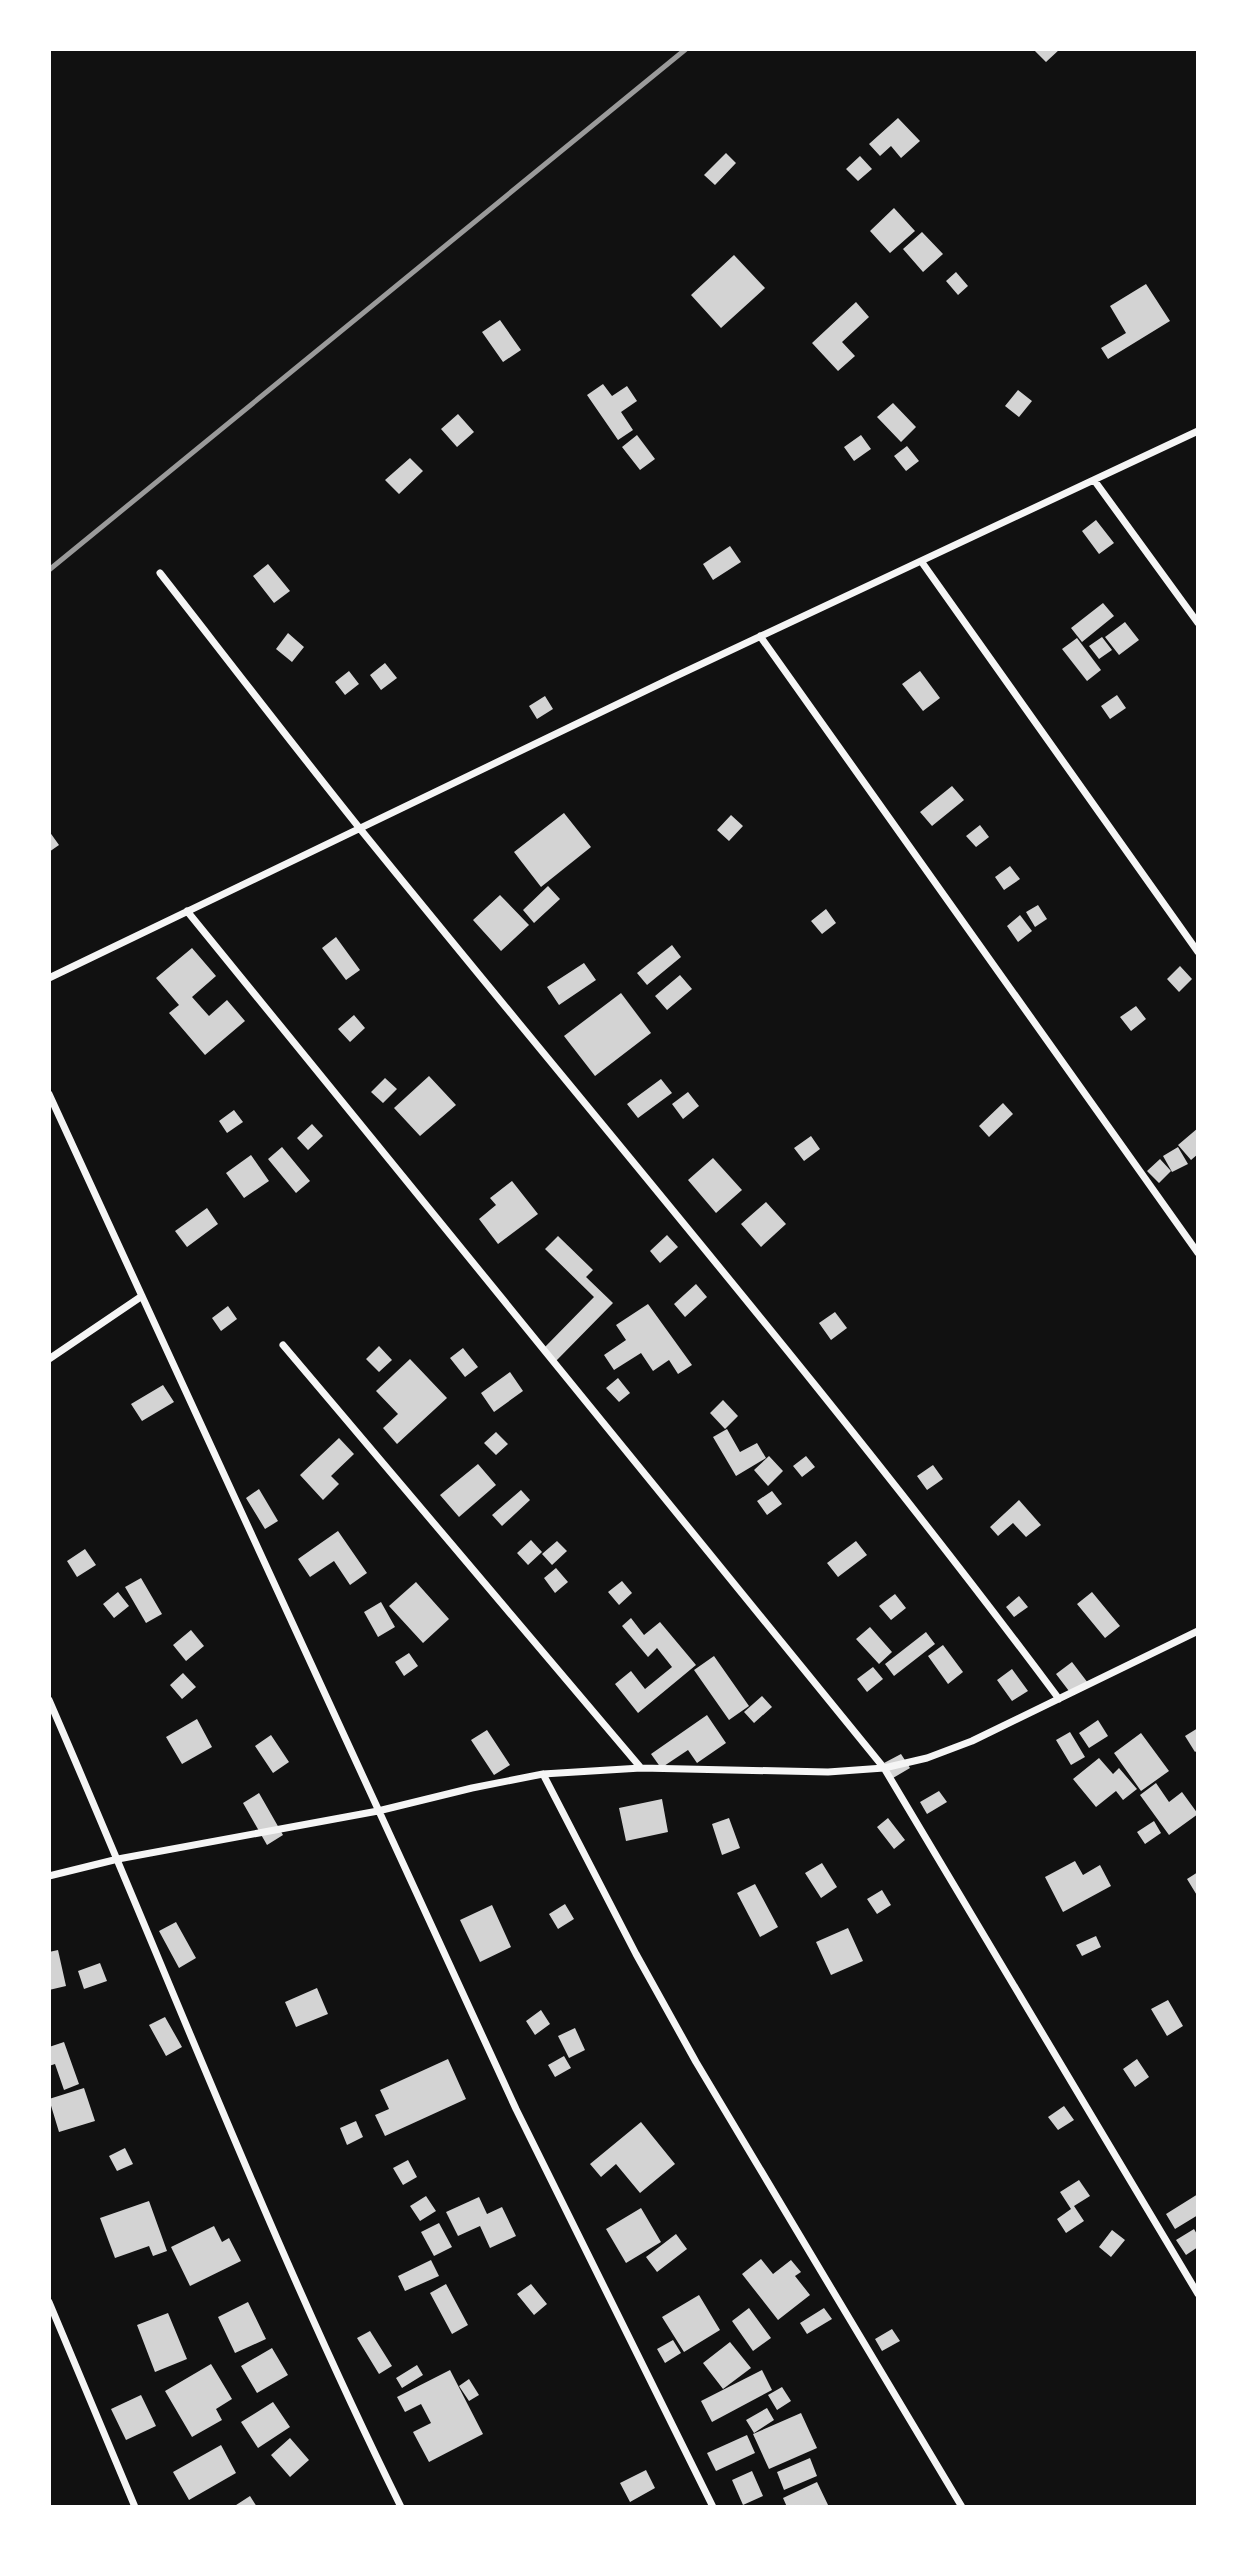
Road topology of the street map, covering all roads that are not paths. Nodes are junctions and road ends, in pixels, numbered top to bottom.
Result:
1 (1198, 431) edge
2 (1094, 480) junction
3 (921, 561) junction
4 (160, 573) dead end
5 (1198, 624) edge
6 (761, 636) junction
7 (360, 828) junction
8 (187, 911) junction
9 (1198, 952) edge
10 (49, 978) edge
11 (49, 1094) edge
12 (1198, 1253) edge
13 (142, 1296) junction
14 (284, 1345) dead end
15 (49, 1359) edge
16 (1198, 1631) edge
17 (1059, 1699) junction
18 (49, 1700) edge
19 (641, 1768) junction
20 (884, 1768) junction
21 (543, 1774) junction
22 (378, 1811) junction
23 (118, 1859) junction
24 (49, 1876) edge
25 (1198, 2294) edge
26 (49, 2302) edge
27 (135, 2507) edge
28 (401, 2507) edge
29 (713, 2507) edge
30 (962, 2507) edge

1 - 2 street
2 - 3 street
2 - 5 street
3 - 6 street
3 - 9 street
4 - 7 street
6 - 7 street
6 - 12 street
7 - 8 street
7 - 17 street
8 - 10 street
8 - 20 street
11 - 13 street
13 - 15 street
13 - 22 street
14 - 19 street
16 - 17 street
17 - 20 street
18 - 23 street
19 - 20 street
19 - 21 street
20 - 25 street
21 - 22 street
21 - 30 street
22 - 23 street
22 - 29 street
23 - 24 street
23 - 28 street
26 - 27 street

